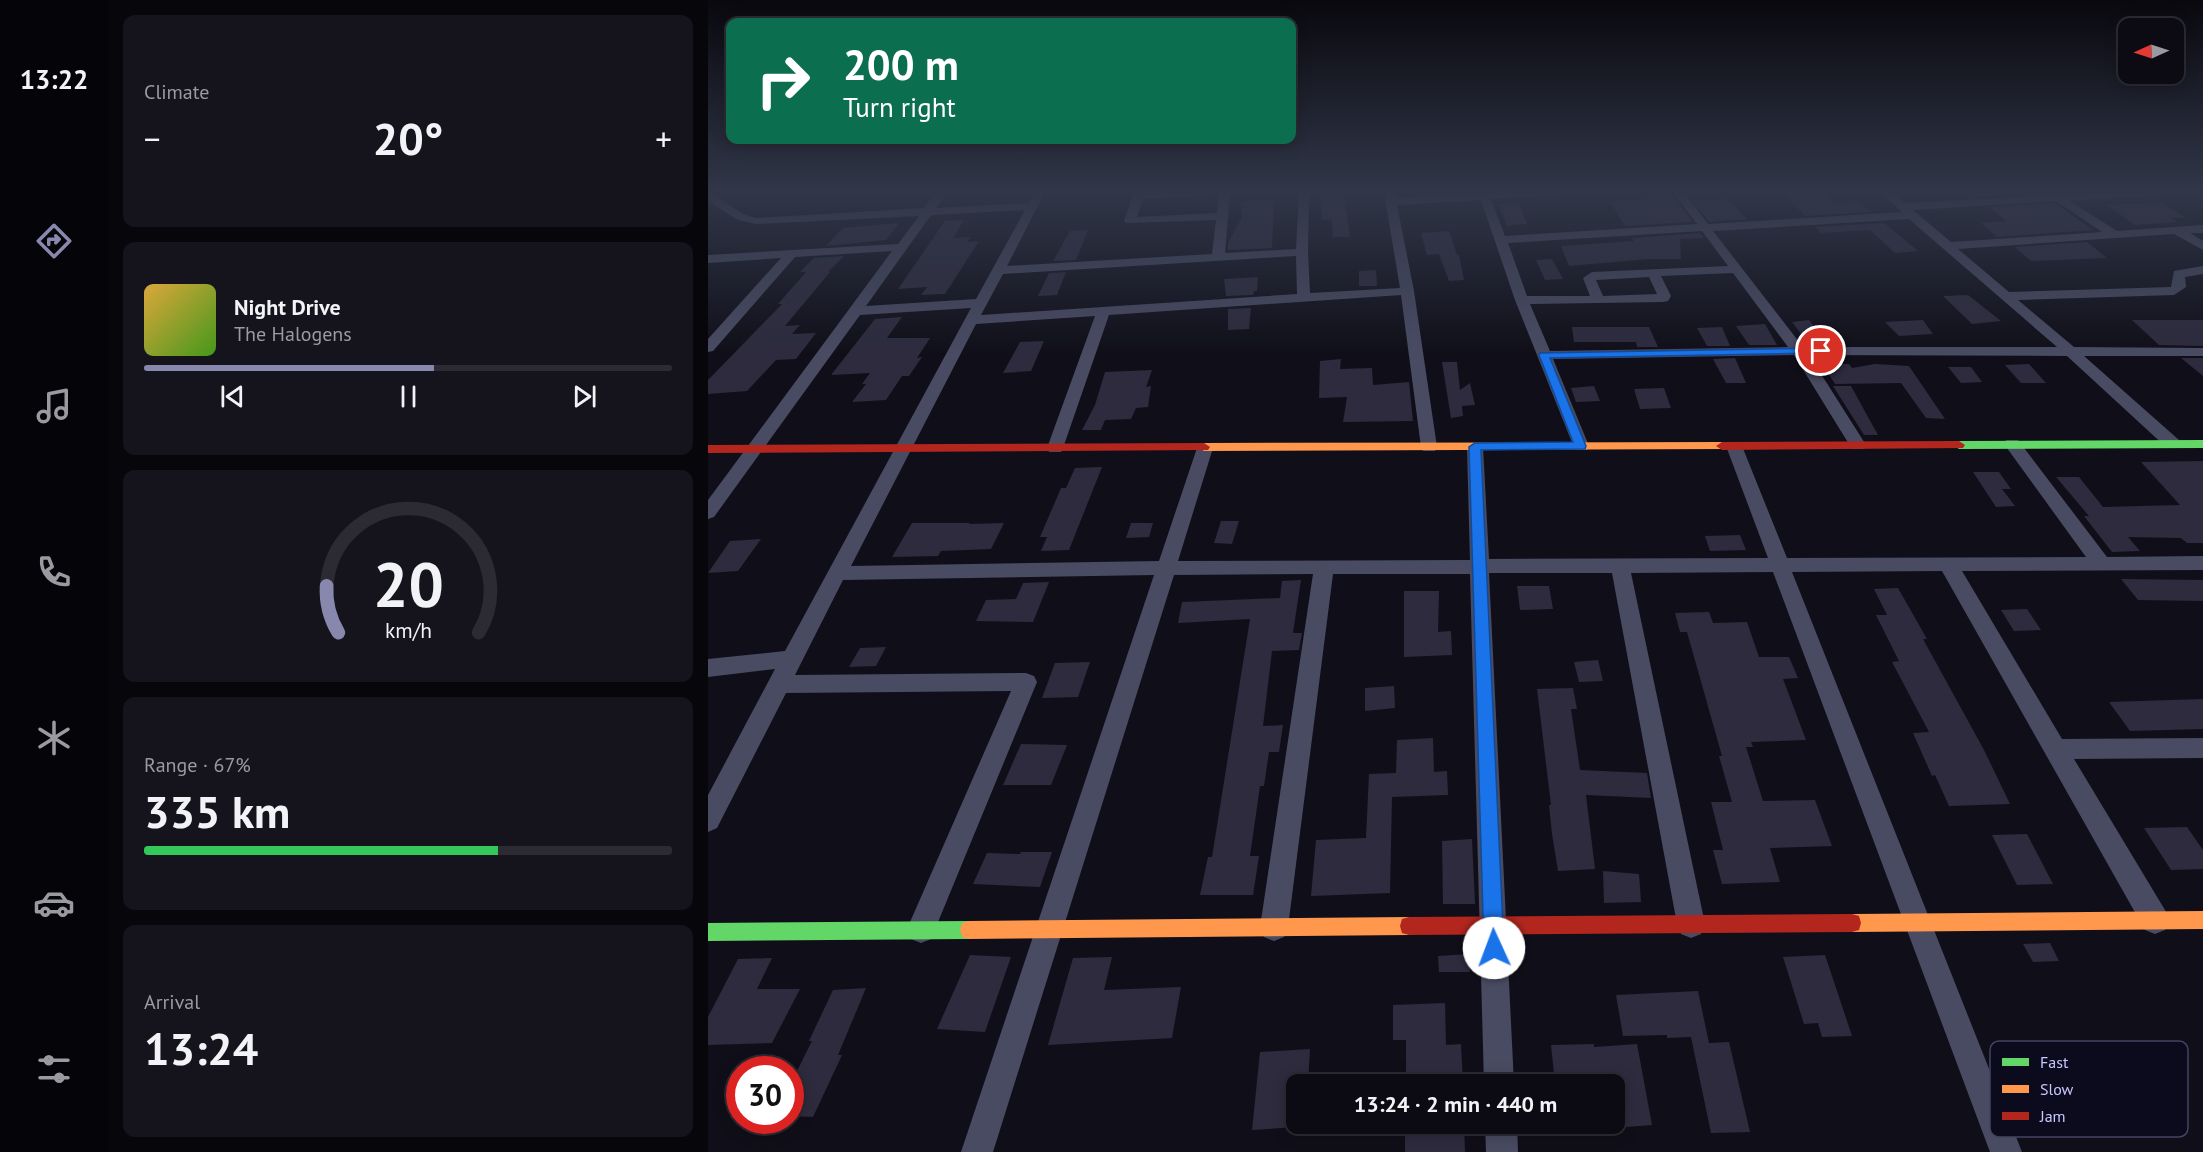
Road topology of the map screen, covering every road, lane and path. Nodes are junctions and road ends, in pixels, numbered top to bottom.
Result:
1 (1012, 246) edge
2 (1219, 246) edge
3 (1302, 246) edge
4 (1399, 246) edge
5 (1501, 246) edge
6 (1720, 246) edge
7 (1947, 246) joint
8 (1950, 246) edge
9 (902, 247) joint
10 (1302, 252) junction
11 (791, 254) junction
12 (1218, 257) junction
13 (708, 259) edge
14 (1737, 269) junction
15 (999, 270) junction
16 (2203, 270) edge
17 (1653, 273) junction
18 (1407, 291) junction
19 (2006, 296) junction
20 (1304, 298) junction
21 (1522, 300) junction
22 (1598, 300) junction
23 (981, 303) junction
24 (856, 311) junction
25 (1104, 311) junction
26 (972, 320) junction
27 (708, 348) edge
28 (1798, 351) junction
29 (2071, 352) junction
30 (2203, 352) edge
31 (1544, 355) junction
32 (2012, 444) junction
33 (2173, 444) junction
34 (2203, 444) edge
35 (1858, 445) junction
36 (1581, 446) junction
37 (1734, 446) junction
38 (1205, 447) junction
39 (1429, 447) junction
40 (1475, 447) junction
41 (1055, 448) junction
42 (708, 449) edge
43 (753, 449) junction
44 (902, 449) junction
45 (708, 513) edge
46 (2102, 563) junction
47 (2203, 563) edge
48 (1948, 564) junction
49 (1780, 565) junction
50 (1480, 566) junction
51 (1620, 566) junction
52 (1166, 568) junction
53 (1324, 568) junction
54 (839, 573) junction
55 (793, 659) junction
56 (708, 668) edge
57 (780, 684) junction
58 (2203, 748) edge
59 (2056, 749) junction
60 (708, 820) edge
61 (2155, 920) junction
62 (2203, 920) edge
63 (1917, 922) junction
64 (1691, 924) junction
65 (1493, 925) junction
66 (1274, 927) junction
67 (921, 929) junction
68 (1050, 929) junction
69 (708, 932) edge
70 (1499, 1074) edge
71 (1990, 1111) edge
72 (1501, 1134) edge
73 (2000, 1137) edge
74 (977, 1152) edge
75 (1502, 1152) edge
76 (2006, 1152) edge

1 - 15 street
2 - 12 street
3 - 10 street
4 - 18 street
5 - 21 street
6 - 14 street
7 - 8 street
7 - 19 street
9 - 11 street
9 - 24 street
10 - 12 street
10 - 20 street
11 - 13 street
11 - 27 street
12 - 15 street
14 - 17 street
14 - 28 street
15 - 23 street
16 - 19 street
17 - 22 street
17 - 22 street
18 - 20 street
18 - 39 street
19 - 29 street
20 - 25 street
21 - 22 street
21 - 31 street
23 - 24 street
23 - 26 street
24 - 43 street
25 - 26 street
25 - 41 street
26 - 44 street
28 - 29 street
28 - 31 street
28 - 35 street
29 - 30 street
29 - 33 street
31 - 36 street
32 - 33 street
32 - 35 street
32 - 46 street
33 - 34 street
35 - 37 street
36 - 37 street
36 - 40 street
37 - 49 street
38 - 39 street
38 - 41 street
38 - 52 street
39 - 40 street
40 - 50 street
41 - 44 street
42 - 43 street
43 - 44 street
43 - 45 street
44 - 54 street
46 - 47 street
46 - 48 street
48 - 49 street
48 - 59 street
49 - 51 street
49 - 63 street
50 - 51 street
50 - 53 street
50 - 65 street
51 - 64 street
52 - 53 street
52 - 54 street
52 - 68 street
53 - 66 street
54 - 55 street
55 - 56 street
55 - 57 street
57 - 60 street
57 - 67 street
58 - 59 street
59 - 61 street
61 - 62 street
61 - 63 street
63 - 64 street
63 - 71 street
64 - 65 street
65 - 66 street
65 - 70 street
66 - 68 street
67 - 68 street
67 - 69 street
68 - 74 street
72 - 75 street
73 - 76 street

